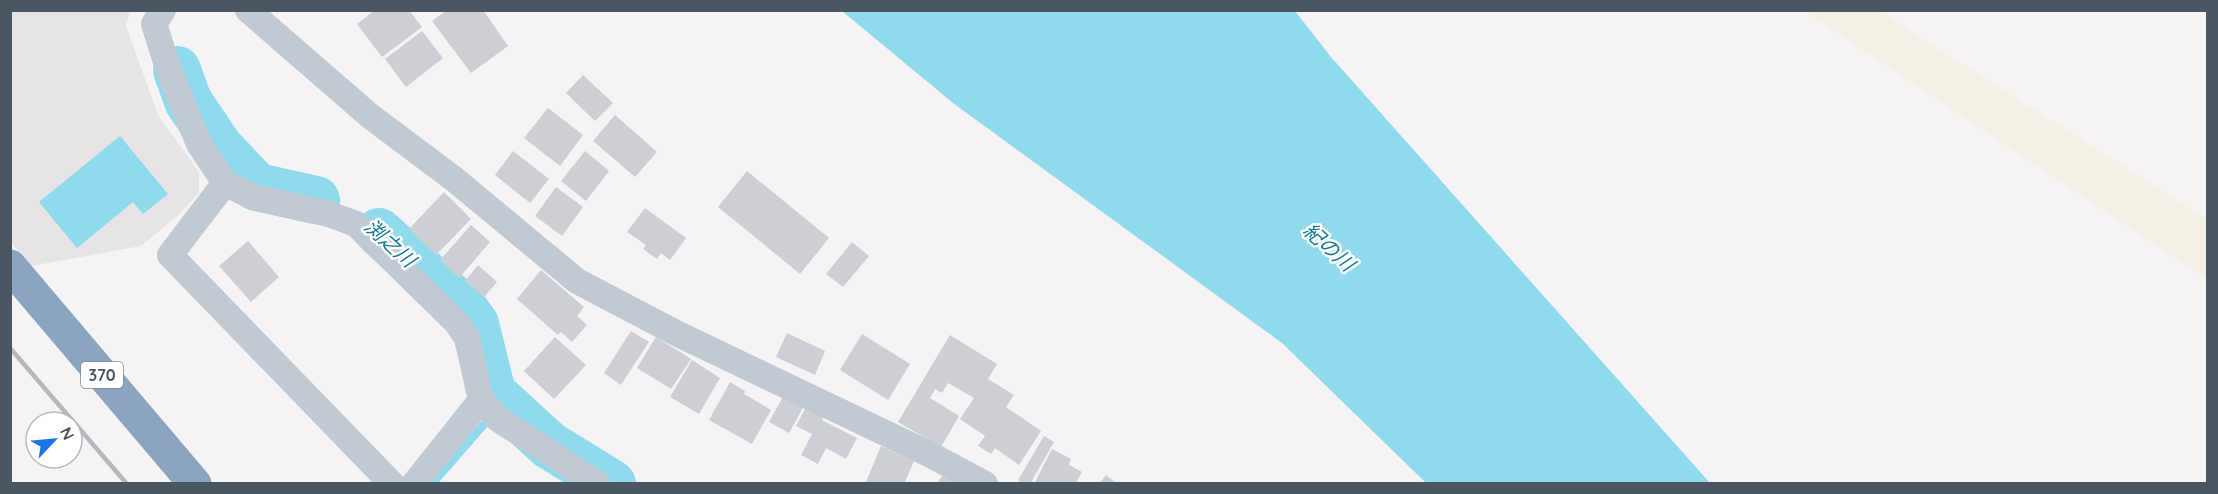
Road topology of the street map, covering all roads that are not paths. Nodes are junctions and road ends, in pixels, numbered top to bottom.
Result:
1 (248, 10) edge
2 (159, 17) edge
3 (225, 183) junction
4 (10, 266) edge
5 (481, 400) junction
6 (195, 483) edge
7 (392, 483) edge
8 (414, 483) edge
9 (598, 483) edge
10 (985, 483) edge

1 - 10 street
2 - 3 street
3 - 5 street
3 - 7 street
4 - 6 highway, 370
5 - 8 street
5 - 9 street

